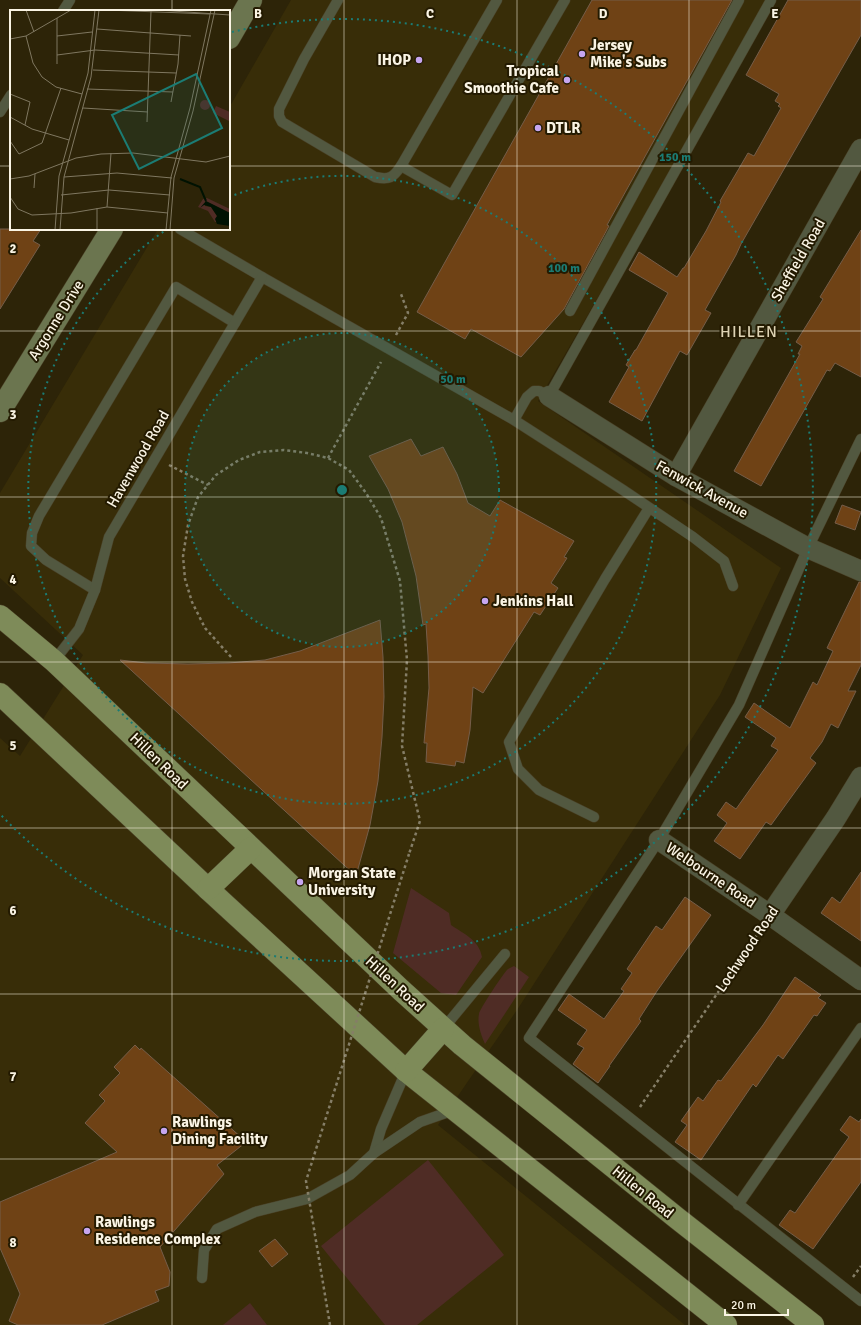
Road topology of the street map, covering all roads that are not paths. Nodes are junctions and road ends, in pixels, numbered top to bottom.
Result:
1 (70, 0) edge
2 (251, 0) edge
3 (338, 0) edge
4 (497, 0) edge
5 (565, 0) edge
6 (739, 0) edge
7 (771, 0) edge
8 (64, 10) edge
9 (230, 36) edge
10 (10, 97) edge
11 (0, 112) edge
12 (861, 148) edge
13 (401, 166) junction
14 (111, 230) edge
15 (182, 230) edge
16 (262, 277) junction
17 (570, 311) dead end
18 (235, 323) junction
19 (549, 396) junction
20 (0, 411) edge
21 (514, 420) junction
22 (861, 439) edge
23 (676, 476) junction
24 (649, 508) junction
25 (808, 548) junction
26 (861, 572) edge
27 (733, 586) dead end
28 (95, 590) junction
29 (0, 616) edge
30 (54, 661) junction
31 (0, 694) edge
32 (861, 777) edge
33 (594, 817) dead end
34 (659, 840) junction
35 (251, 848) junction
36 (208, 889) junction
37 (770, 915) junction
38 (505, 954) dead end
39 (861, 980) edge
40 (861, 1028) edge
41 (443, 1029) junction
42 (406, 1070) junction
43 (455, 1109) junction
44 (374, 1153) junction
45 (738, 1205) junction
46 (202, 1278) dead end
47 (861, 1301) edge
48 (726, 1325) edge
49 (813, 1325) edge

1 - 8 lane
2 - 9 main road
3 - 13 lane
4 - 13 lane
5 - 13 lane
6 - 17 lane
7 - 19 lane
10 - 11 lane
12 - 23 street, Sheffield Road
14 - 20 main road, Argonne Drive
15 - 16 lane
16 - 18 lane, Havenwood Road
16 - 21 lane
18 - 28 lane, Havenwood Road
18 - 28 lane
19 - 21 lane
19 - 23 street, Fenwick Avenue
21 - 24 lane
22 - 25 lane
23 - 25 street, Fenwick Avenue
24 - 27 lane
24 - 33 lane
25 - 26 street, Fenwick Avenue
25 - 34 lane
28 - 30 lane, Havenwood Road
29 - 30 main road, Hillen Road
30 - 35 main road, Hillen Road
31 - 36 main road
32 - 37 street, Lochwood Road
34 - 37 street, Welbourne Road
34 - 45 lane
35 - 36 main road
35 - 41 main road, Hillen Road
36 - 42 main road
37 - 39 street, Welbourne Road
38 - 41 lane
40 - 45 lane
41 - 42 main road
41 - 49 main road, Hillen Road
42 - 43 main road
42 - 44 lane
43 - 44 lane
43 - 48 main road
44 - 46 lane
45 - 47 lane

